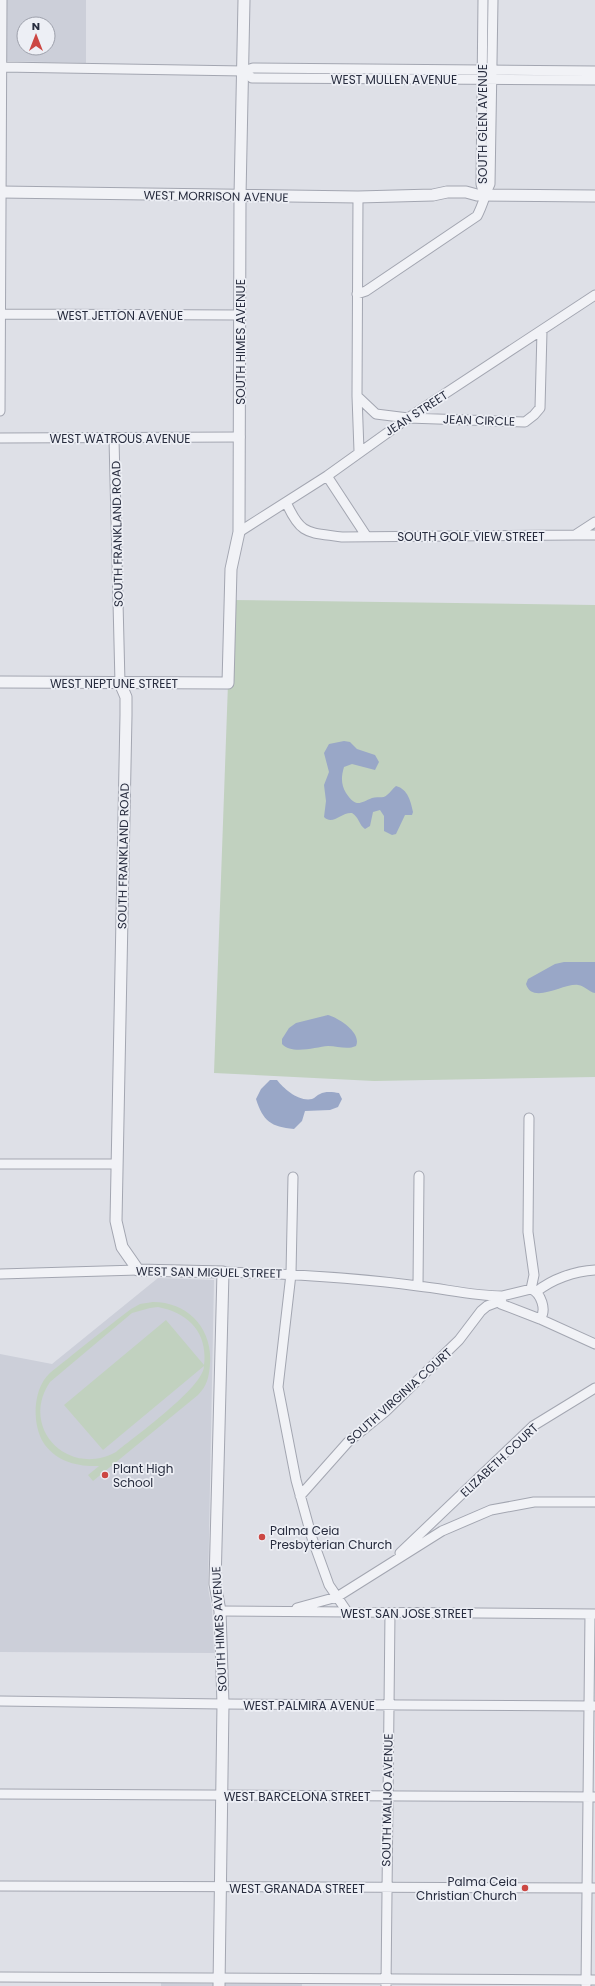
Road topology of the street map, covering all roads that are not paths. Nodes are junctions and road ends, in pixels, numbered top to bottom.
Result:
1 (2, 0) edge
2 (244, 0) edge
3 (482, 0) edge
4 (493, 0) edge
5 (2, 67) junction
6 (482, 70) junction
7 (492, 70) junction
8 (244, 71) junction
9 (595, 71) edge
10 (482, 80) junction
11 (492, 80) junction
12 (595, 80) edge
13 (1, 192) edge
14 (480, 195) junction
15 (240, 196) junction
16 (595, 196) edge
17 (358, 197) junction
18 (357, 294) junction
19 (595, 296) edge
20 (0, 314) edge
21 (240, 315) junction
22 (542, 331) junction
23 (357, 396) junction
24 (0, 411) edge
25 (408, 418) junction
26 (240, 437) junction
27 (0, 438) edge
28 (114, 439) junction
29 (359, 451) junction
30 (326, 476) junction
31 (286, 502) junction
32 (595, 522) edge
33 (239, 532) junction
34 (575, 535) junction
35 (595, 535) edge
36 (367, 537) junction
37 (0, 682) edge
38 (120, 683) junction
39 (228, 683) joint
40 (529, 1118) dead end
41 (0, 1164) edge
42 (117, 1164) junction
43 (419, 1176) dead end
44 (293, 1177) dead end
45 (138, 1270) junction
46 (595, 1270) edge
47 (223, 1272) junction
48 (0, 1274) edge
49 (291, 1274) junction
50 (418, 1286) junction
51 (534, 1291) junction
52 (501, 1299) junction
53 (540, 1319) junction
54 (595, 1344) edge
55 (595, 1388) edge
56 (300, 1496) junction
57 (593, 1501) edge
58 (428, 1526) junction
59 (440, 1533) junction
60 (384, 1568) junction
61 (337, 1597) junction
62 (220, 1611) junction
63 (288, 1611) junction
64 (348, 1613) junction
65 (390, 1614) junction
66 (593, 1614) edge
67 (0, 1701) edge
68 (223, 1704) junction
69 (388, 1705) junction
70 (592, 1706) edge
71 (0, 1794) edge
72 (222, 1796) junction
73 (388, 1797) junction
74 (592, 1797) edge
75 (0, 1886) edge
76 (220, 1888) junction
77 (386, 1888) junction
78 (591, 1888) edge
79 (0, 1977) edge
80 (219, 1982) edge
81 (589, 1982) edge
82 (386, 1983) edge

1 - 5 street
2 - 8 street, SOUTH HIMES AVENUE
3 - 6 street, SOUTH GLEN AVENUE
4 - 7 street, SOUTH GLEN AVENUE
5 - 8 street, WEST MULLEN AVENUE
5 - 13 street
6 - 7 street, WEST MULLEN AVENUE
6 - 8 street, WEST MULLEN AVENUE
6 - 10 street, SOUTH GLEN AVENUE
7 - 9 street, WEST MULLEN AVENUE
7 - 11 street, SOUTH GLEN AVENUE
8 - 10 street, WEST MULLEN AVENUE
8 - 15 street, SOUTH HIMES AVENUE
10 - 11 street, WEST MULLEN AVENUE
10 - 14 street, SOUTH GLEN AVENUE
11 - 12 street, WEST MULLEN AVENUE
11 - 14 street, SOUTH GLEN AVENUE
13 - 15 street, WEST MORRISON AVENUE
13 - 20 street
14 - 16 street, WEST MORRISON AVENUE
14 - 17 street, WEST MORRISON AVENUE
14 - 18 street
15 - 17 street, WEST MORRISON AVENUE
15 - 21 street, SOUTH HIMES AVENUE
17 - 18 street
18 - 23 street
19 - 22 street, JEAN STREET
20 - 21 street, WEST JETTON AVENUE
20 - 24 street
21 - 26 street, SOUTH HIMES AVENUE
22 - 25 street, JEAN STREET
22 - 25 street, JEAN CIRCLE
23 - 25 street, JEAN CIRCLE
23 - 29 street
25 - 29 street, JEAN STREET
26 - 28 street, WEST WATROUS AVENUE
26 - 33 street, SOUTH HIMES AVENUE
27 - 28 street, WEST WATROUS AVENUE
28 - 38 street, SOUTH FRANKLAND ROAD
29 - 30 street, JEAN STREET
30 - 31 street, JEAN STREET
30 - 36 street
31 - 33 street, JEAN STREET
31 - 36 street, SOUTH GOLF VIEW STREET
32 - 34 street
33 - 39 street, SOUTH HIMES AVENUE
34 - 35 street, SOUTH GOLF VIEW STREET
34 - 36 street, SOUTH GOLF VIEW STREET
37 - 38 street, WEST NEPTUNE STREET
38 - 39 street, WEST NEPTUNE STREET
38 - 42 street, SOUTH FRANKLAND ROAD
40 - 51 street
41 - 42 street
42 - 45 street, SOUTH FRANKLAND ROAD
43 - 50 street
44 - 49 street
45 - 47 street, WEST SAN MIGUEL STREET
45 - 48 street, WEST SAN MIGUEL STREET
46 - 51 street
47 - 49 street, WEST SAN MIGUEL STREET
47 - 62 street, SOUTH HIMES AVENUE
49 - 50 street, WEST SAN MIGUEL STREET
49 - 56 street
50 - 52 street, WEST SAN MIGUEL STREET
51 - 52 street
51 - 53 street
52 - 53 street
52 - 56 street, SOUTH VIRGINIA COURT
53 - 54 street
55 - 58 street, ELIZABETH COURT
56 - 61 street
57 - 59 street
58 - 59 street
58 - 60 street, ELIZABETH COURT
59 - 60 street
60 - 61 street
61 - 63 street
61 - 64 street
62 - 63 street, WEST SAN JOSE STREET
62 - 68 street, SOUTH HIMES AVENUE
63 - 64 street, WEST SAN JOSE STREET
64 - 65 street, WEST SAN JOSE STREET
65 - 66 street, WEST SAN JOSE STREET
65 - 69 street, SOUTH MALIJO AVENUE
66 - 70 street
67 - 68 street, WEST PALMIRA AVENUE
68 - 69 street, WEST PALMIRA AVENUE
68 - 72 street, SOUTH HIMES AVENUE
69 - 70 street, WEST PALMIRA AVENUE
69 - 73 street, SOUTH MALIJO AVENUE
70 - 74 street
71 - 72 street, WEST BARCELONA STREET
72 - 73 street, WEST BARCELONA STREET
72 - 76 street, SOUTH HIMES AVENUE
73 - 74 street, WEST BARCELONA STREET
73 - 77 street, SOUTH MALIJO AVENUE
74 - 78 street
75 - 76 street, WEST GRANADA STREET
76 - 77 street, WEST GRANADA STREET
76 - 80 street, SOUTH HIMES AVENUE
77 - 78 street, WEST GRANADA STREET
77 - 82 street, SOUTH MALIJO AVENUE
78 - 81 street
79 - 80 street
80 - 82 street
81 - 82 street

